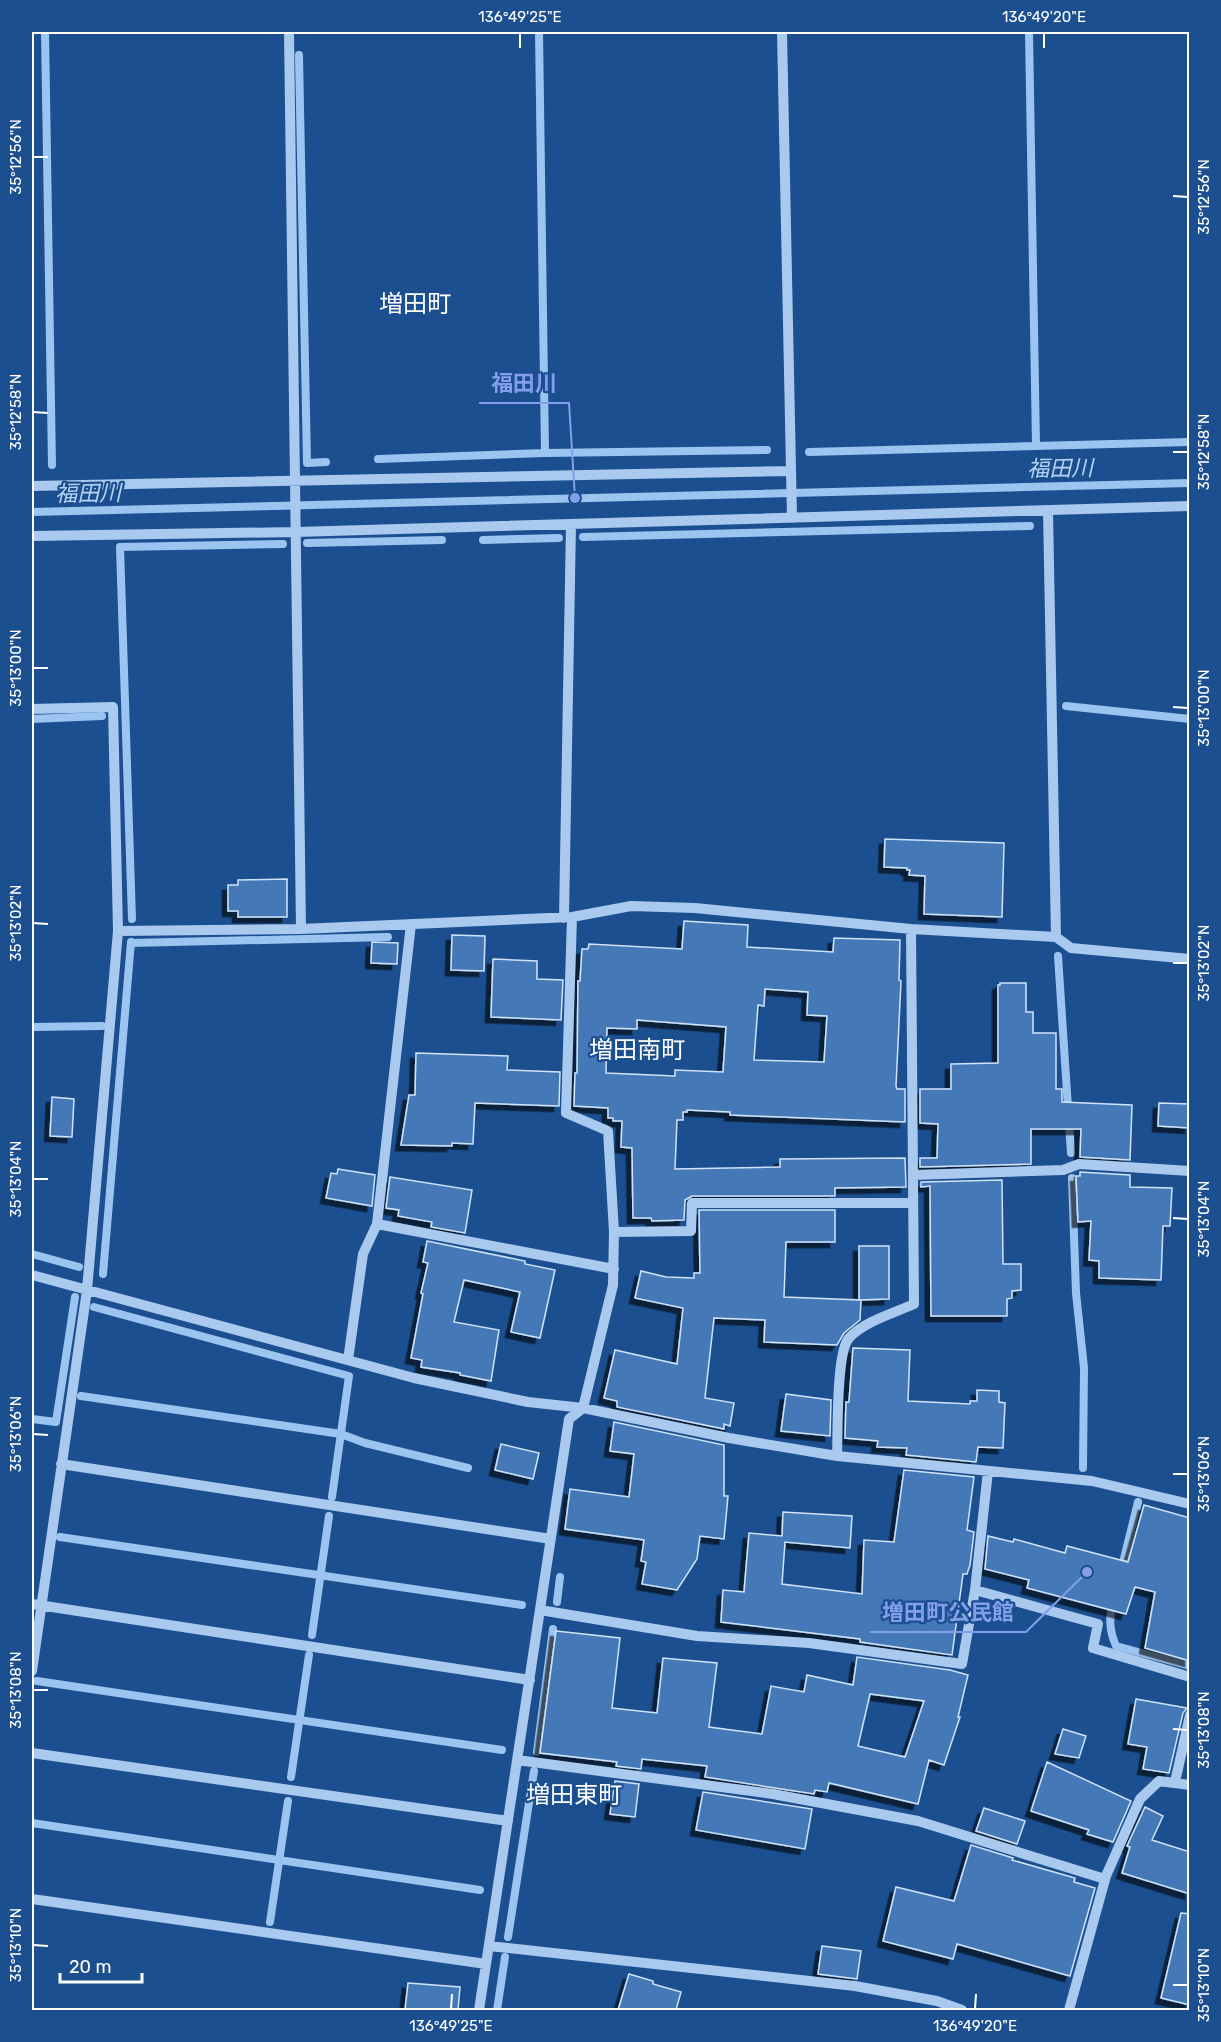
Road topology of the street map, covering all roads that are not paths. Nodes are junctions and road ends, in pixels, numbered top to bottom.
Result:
1 (289, 32) edge
2 (782, 32) edge
3 (791, 474) junction
4 (32, 486) edge
5 (295, 487) junction
6 (1190, 506) edge
7 (1048, 510) junction
8 (792, 518) junction
9 (571, 524) junction
10 (296, 526) junction
11 (32, 536) edge
12 (32, 709) edge
13 (568, 917) junction
14 (411, 924) junction
15 (302, 929) junction
16 (911, 929) junction
17 (118, 931) junction
18 (1056, 937) junction
19 (1190, 959) edge
20 (1190, 1172) edge
21 (913, 1175) junction
22 (914, 1203) junction
23 (377, 1224) junction
24 (614, 1232) junction
25 (614, 1269) junction
26 (32, 1275) edge
27 (87, 1290) junction
28 (348, 1360) junction
29 (583, 1408) junction
30 (837, 1456) junction
31 (61, 1464) junction
32 (988, 1471) junction
33 (1190, 1504) edge
34 (551, 1539) junction
35 (975, 1590) junction
36 (36, 1604) edge
37 (540, 1610) junction
38 (32, 1671) edge
39 (1190, 1677) edge
40 (530, 1680) junction
41 (1190, 1715) edge
42 (32, 1753) edge
43 (517, 1760) junction
44 (1175, 1782) junction
45 (1190, 1785) edge
46 (508, 1821) junction
47 (1105, 1879) junction
48 (32, 1899) edge
49 (489, 1946) junction
50 (486, 1964) junction
51 (479, 2010) edge
52 (962, 2010) edge
53 (1069, 2010) edge

1 - 5 street
2 - 3 street
3 - 5 street
3 - 8 street
4 - 5 street
5 - 10 street
6 - 7 street
7 - 8 street
7 - 18 street
8 - 9 street
9 - 10 street
9 - 13 street
10 - 11 street
10 - 15 street
12 - 17 street
13 - 14 street
13 - 16 street
13 - 24 street
14 - 15 street
14 - 23 street
15 - 17 street
16 - 18 street
16 - 21 street
17 - 27 street
18 - 19 street
20 - 21 street
21 - 22 street
22 - 24 street
22 - 30 street
23 - 25 street
23 - 28 street
24 - 25 street
25 - 29 street
26 - 27 street
27 - 28 street
27 - 31 street
28 - 29 street
29 - 30 street
29 - 34 street
30 - 32 street
31 - 34 street
31 - 36 street
32 - 33 street
32 - 35 street
34 - 37 street
35 - 37 street
35 - 39 street
36 - 38 street
36 - 40 street
37 - 40 street
40 - 43 street
41 - 44 street
42 - 46 street
43 - 46 street
43 - 47 street
44 - 45 street
44 - 47 street
46 - 49 street
47 - 53 street
48 - 50 street
49 - 50 street
49 - 52 street
50 - 51 street

